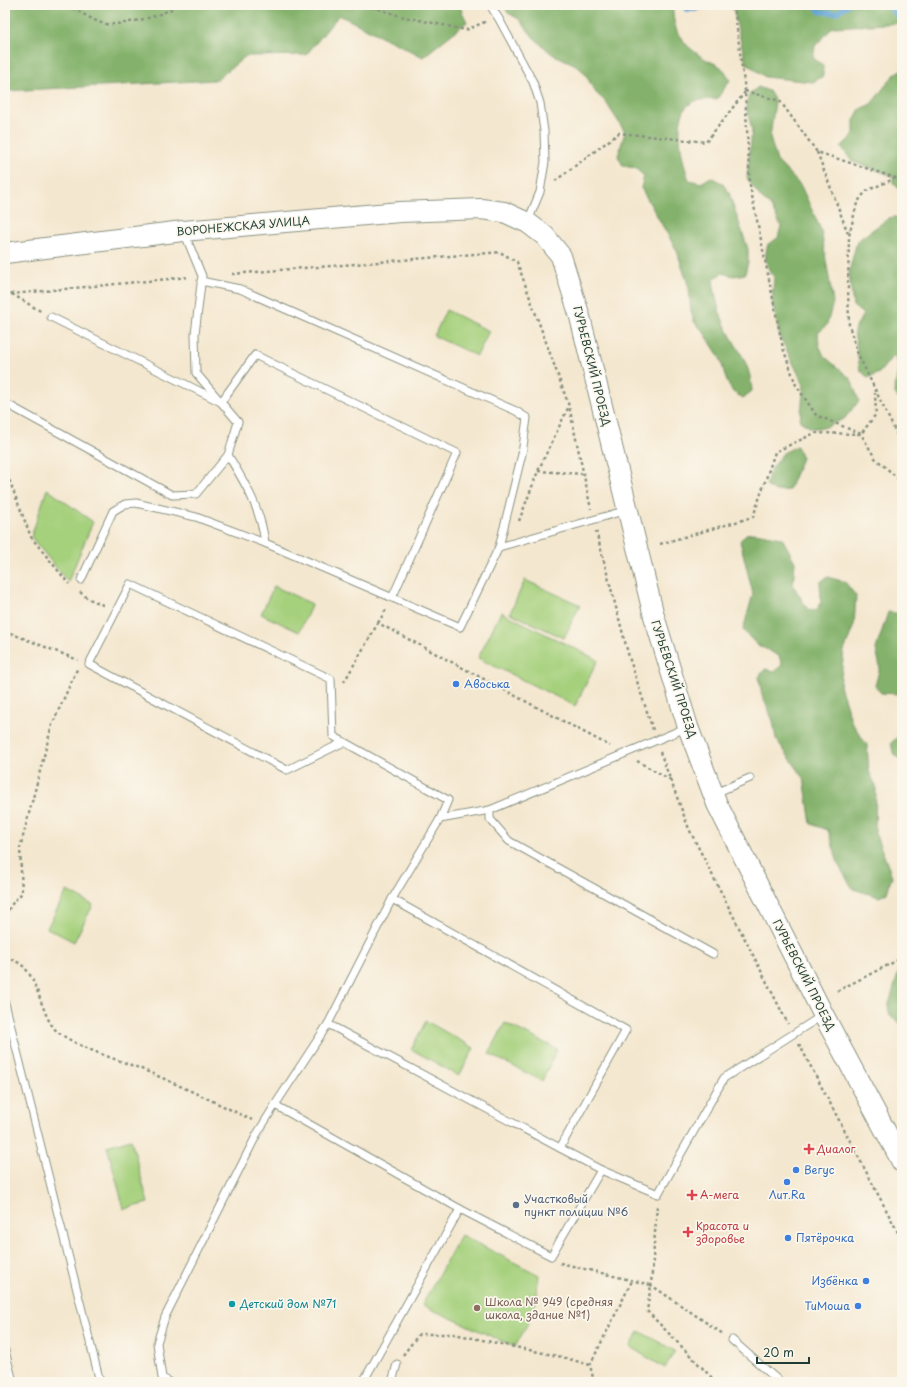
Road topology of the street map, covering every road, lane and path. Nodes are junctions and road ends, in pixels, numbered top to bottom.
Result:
1 (68, 5) edge
2 (177, 5) edge
3 (367, 5) edge
4 (490, 5) edge
5 (734, 5) edge
6 (487, 21) dead end
7 (745, 91) junction
8 (817, 152) junction
9 (896, 178) junction
10 (902, 178) edge
11 (540, 192) junction
12 (481, 209) joint
13 (528, 223) junction
14 (183, 231) junction
15 (849, 236) junction
16 (5, 253) edge
17 (201, 279) junction
18 (12, 294) junction
19 (5, 296) edge
20 (51, 317) joint
21 (875, 392) junction
22 (221, 402) junction
23 (5, 403) edge
24 (569, 406) junction
25 (861, 434) junction
26 (901, 439) edge
27 (902, 449) edge
28 (228, 455) junction
29 (5, 469) edge
30 (538, 471) junction
31 (583, 474) junction
32 (902, 482) edge
33 (627, 510) junction
34 (593, 518) junction
35 (265, 543) junction
36 (511, 544) junction
37 (660, 544) dead end
38 (499, 548) junction
39 (81, 580) dead end
40 (72, 586) dead end
41 (77, 590) dead end
42 (392, 598) junction
43 (116, 611) junction
44 (378, 623) junction
45 (5, 631) edge
46 (332, 704) junction
47 (688, 727) junction
48 (656, 741) junction
49 (344, 742) junction
50 (625, 754) junction
51 (750, 778) dead end
52 (671, 780) junction
53 (713, 794) junction
54 (490, 810) junction
55 (440, 818) junction
56 (392, 899) junction
57 (5, 915) edge
58 (713, 954) dead end
59 (902, 958) edge
60 (5, 959) edge
61 (837, 991) dead end
62 (5, 1002) edge
63 (824, 1014) junction
64 (328, 1024) junction
65 (793, 1034) junction
66 (275, 1105) junction
67 (262, 1124) junction
68 (560, 1148) junction
69 (902, 1162) edge
70 (601, 1170) junction
71 (658, 1194) junction
72 (460, 1209) junction
73 (902, 1240) edge
74 (552, 1256) junction
75 (632, 1281) junction
76 (650, 1285) junction
77 (732, 1340) joint
78 (5, 1351) edge
79 (397, 1364) joint
80 (590, 1365) junction
81 (13, 1382) edge
82 (100, 1382) edge
83 (170, 1382) edge
84 (363, 1382) edge
85 (392, 1382) edge
86 (594, 1382) edge
87 (716, 1382) edge
88 (780, 1382) edge

1 - 2 path
3 - 6 path
4 - 11 lane
5 - 7 path
7 - 8 path
7 - 11 path
7 - 25 path
8 - 9 path
8 - 15 path
9 - 10 path
9 - 15 path
11 - 13 lane
12 - 13 street, ГУРЬЕВСКИЙ ПРОЕЗД
12 - 14 street, ВОРОНЕЖСКАЯ УЛИЦА
13 - 33 street, ГУРЬЕВСКИЙ ПРОЕЗД
14 - 16 street, ВОРОНЕЖСКАЯ УЛИЦА
14 - 17 lane
15 - 21 path
17 - 18 path
17 - 22 lane
17 - 24 path
17 - 38 lane
18 - 19 path
18 - 20 path
20 - 22 lane
21 - 25 path
21 - 26 path
22 - 28 lane
22 - 42 lane
23 - 28 lane
24 - 30 path
24 - 31 path
25 - 32 path
25 - 37 path
26 - 27 path
28 - 35 lane
29 - 40 path
30 - 31 path
30 - 36 path
31 - 34 path
33 - 34 lane
33 - 47 street, ГУРЬЕВСКИЙ ПРОЕЗД
34 - 36 lane
34 - 48 path
35 - 39 lane
35 - 42 lane
36 - 38 lane
38 - 42 lane
41 - 43 path
42 - 44 path
43 - 46 lane
43 - 49 lane
44 - 46 path
44 - 50 path
45 - 57 path
46 - 49 lane
47 - 48 lane
47 - 53 street, ГУРЬЕВСКИЙ ПРОЕЗД
48 - 50 lane
48 - 52 path
49 - 55 lane
50 - 52 path
50 - 54 lane
51 - 53 lane
52 - 65 path
53 - 63 street, ГУРЬЕВСКИЙ ПРОЕЗД
54 - 55 lane
54 - 58 lane
55 - 56 lane
56 - 64 lane
56 - 68 lane
59 - 61 path
60 - 67 path
62 - 82 lane
63 - 65 lane
63 - 69 street, ГУРЬЕВСКИЙ ПРОЕЗД
64 - 66 lane
64 - 68 lane
65 - 71 lane
65 - 73 path
66 - 67 lane
66 - 72 lane
67 - 83 lane
68 - 70 lane
70 - 71 lane
70 - 74 lane
71 - 76 path
72 - 74 lane
72 - 84 lane
74 - 75 path
75 - 76 path
75 - 80 path
76 - 77 path
76 - 87 path
77 - 88 lane
78 - 81 lane
79 - 80 path
79 - 85 lane
80 - 86 path

